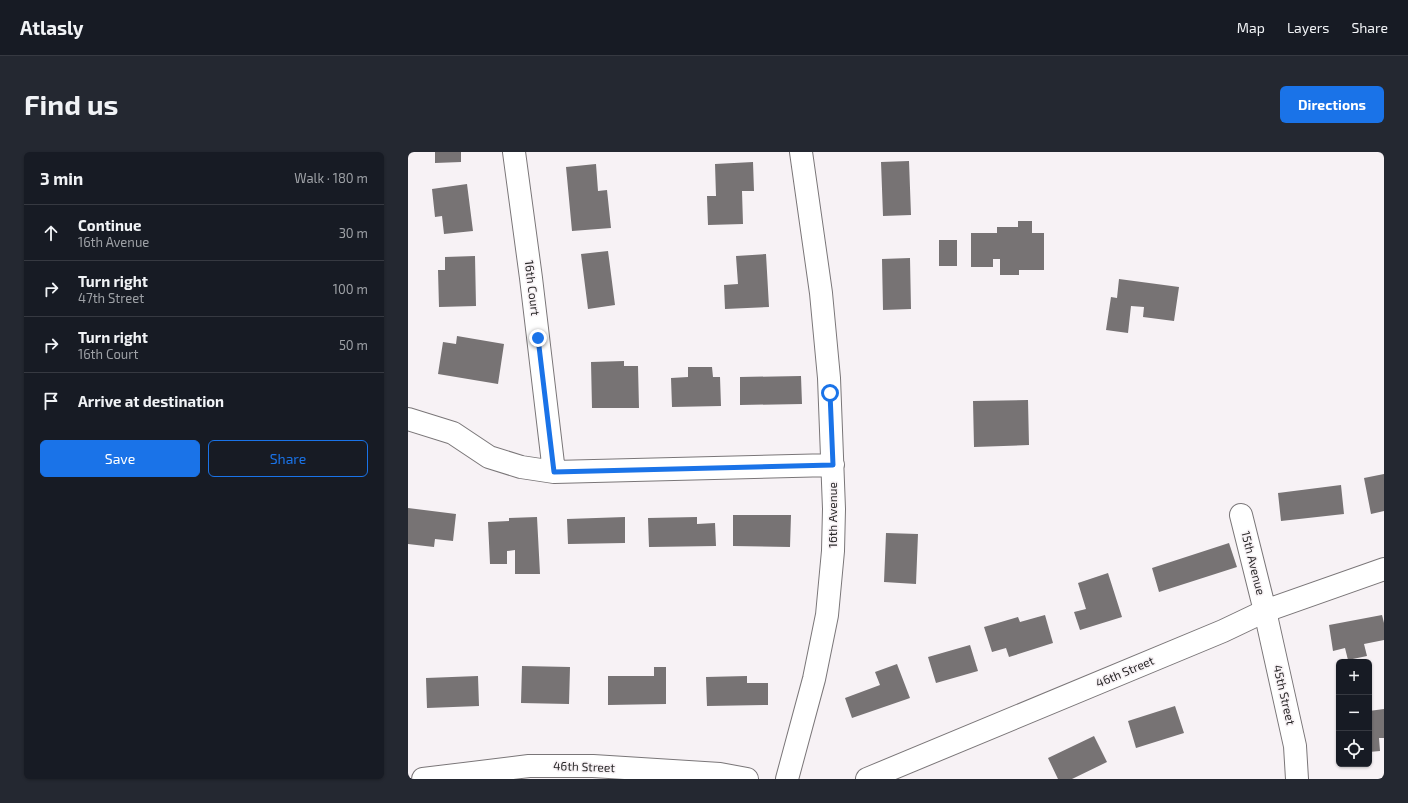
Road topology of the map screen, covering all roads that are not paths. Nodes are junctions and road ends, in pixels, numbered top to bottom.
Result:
1 (514, 152) edge
2 (801, 152) edge
3 (408, 419) edge
4 (833, 465) junction
5 (554, 472) junction
6 (1241, 515) dead end
7 (1384, 570) edge
8 (1265, 611) junction
9 (422, 779) edge
10 (747, 779) edge
11 (787, 779) edge
12 (866, 779) edge
13 (1296, 779) edge

1 - 5 street, 16th Court
2 - 4 street, 16th Avenue
3 - 5 street
4 - 5 street
4 - 11 street, 16th Avenue
6 - 8 street, 15th Avenue
7 - 8 street, 46th Street
8 - 12 street, 46th Street
8 - 13 street, 45th Street
9 - 10 street, 46th Street

